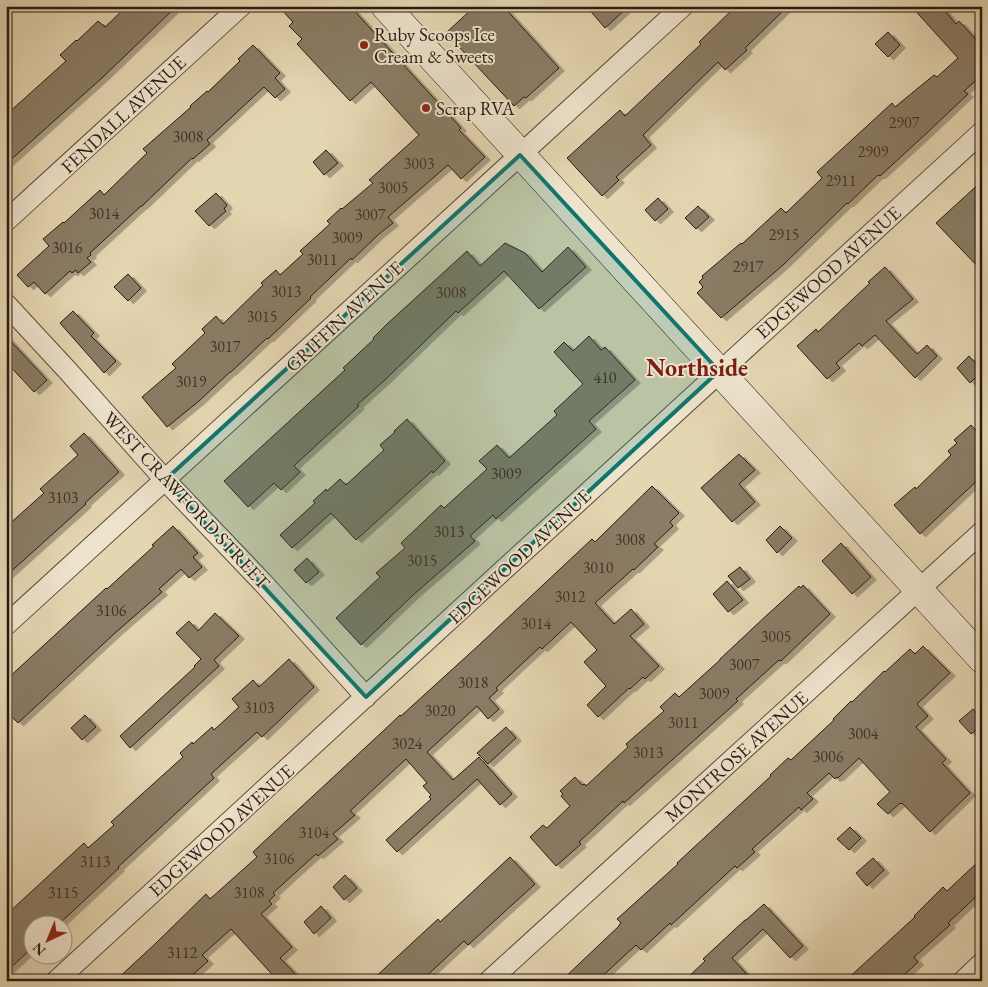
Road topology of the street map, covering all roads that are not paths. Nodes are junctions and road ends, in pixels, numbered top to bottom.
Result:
1 (241, 6) edge
2 (385, 6) edge
3 (683, 6) edge
4 (982, 132) edge
5 (520, 155) junction
6 (6, 222) edge
7 (6, 304) edge
8 (719, 372) junction
9 (165, 480) junction
10 (982, 532) edge
11 (918, 590) junction
12 (6, 625) edge
13 (982, 659) edge
14 (366, 698) junction
15 (982, 964) edge
16 (56, 981) edge
17 (489, 981) edge
18 (963, 981) edge

1 - 6 street, FENDALL AVENUE
2 - 5 main road
3 - 5 street, GRIFFIN AVENUE
4 - 8 street, EDGEWOOD AVENUE
5 - 8 main road
5 - 9 street, GRIFFIN AVENUE
7 - 9 street, WEST CRAWFORD STREET
8 - 11 main road
8 - 14 street, EDGEWOOD AVENUE
9 - 12 street, GRIFFIN AVENUE
9 - 14 street, WEST CRAWFORD STREET
10 - 11 street, MONTROSE AVENUE
11 - 13 main road
11 - 17 street, MONTROSE AVENUE
14 - 16 street, EDGEWOOD AVENUE
15 - 18 street

